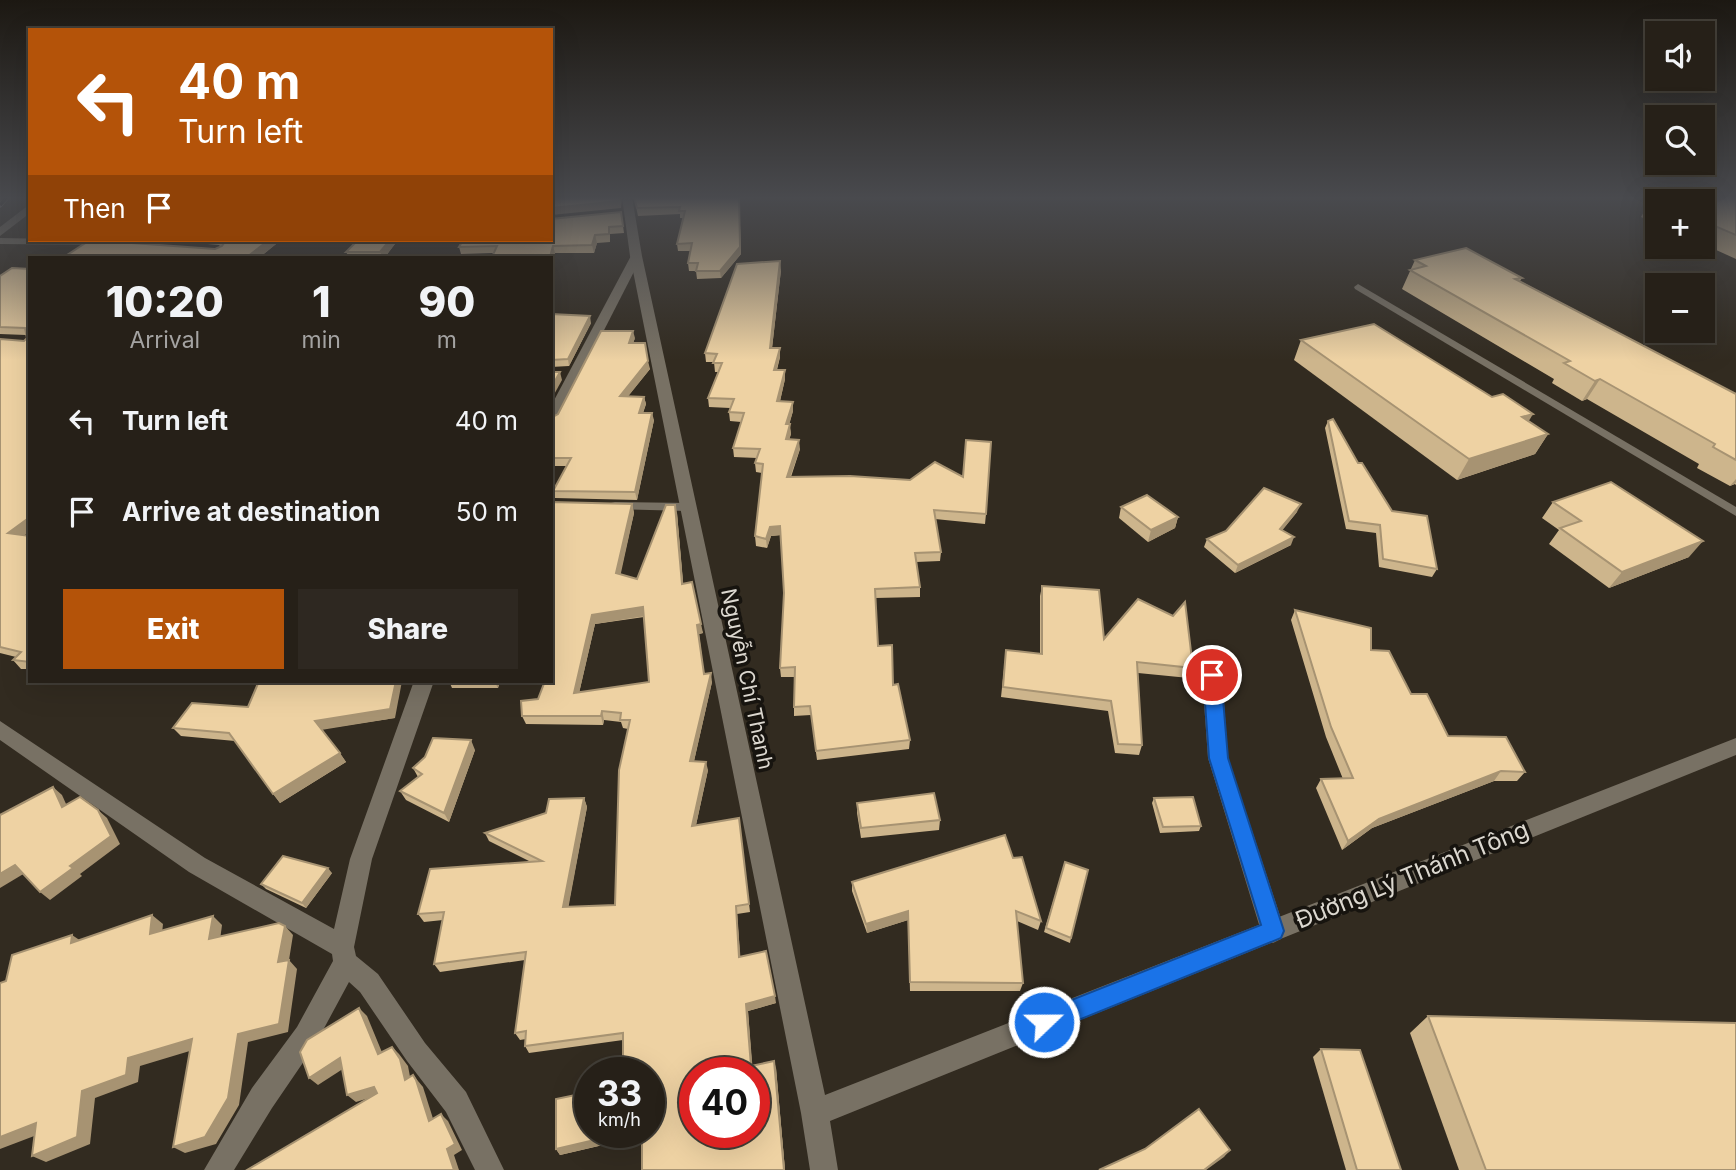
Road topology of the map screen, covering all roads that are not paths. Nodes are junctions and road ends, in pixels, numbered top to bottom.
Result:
1 (635, 252) edge
2 (636, 256) junction
3 (1358, 287) dead end
4 (553, 415) edge
5 (606, 506) edge
6 (688, 507) junction
7 (1736, 512) edge
8 (1212, 675) dead end
9 (423, 683) edge
10 (0, 729) edge
11 (1736, 746) edge
12 (1273, 931) junction
13 (344, 955) junction
14 (815, 1113) junction
15 (218, 1170) edge
16 (491, 1170) edge
17 (824, 1170) edge

1 - 2 street, Nguyễn Chí Thanh
2 - 4 street
2 - 6 street, Nguyễn Chí Thanh
3 - 7 lane
5 - 6 lane
6 - 14 street, Nguyễn Chí Thanh
8 - 12 street
9 - 13 street
10 - 13 street
11 - 12 street, Đường Lý Thánh Tông
12 - 14 street, Đường Lý Thánh Tông
13 - 15 street
13 - 16 street
14 - 17 street, Nguyễn Chí Thanh

